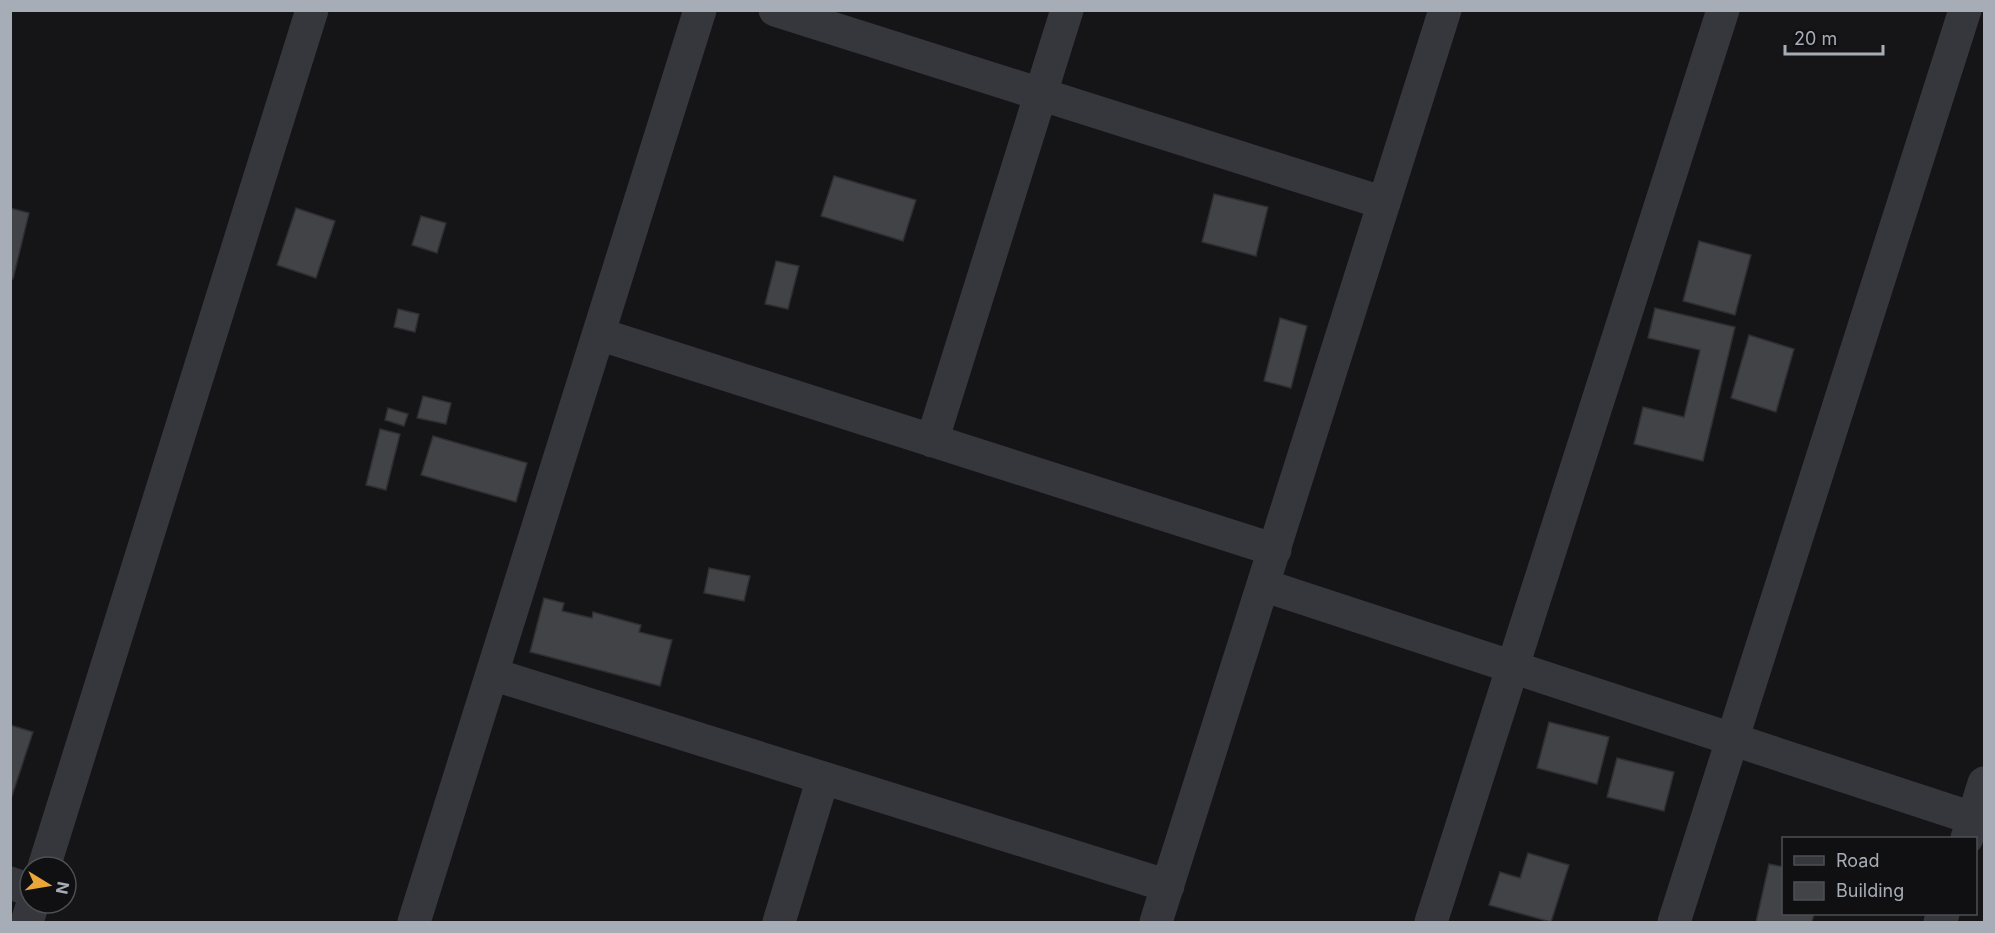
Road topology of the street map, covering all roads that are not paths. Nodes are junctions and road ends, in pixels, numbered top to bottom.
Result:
1 (312, 10) edge
2 (700, 10) edge
3 (775, 10) edge
4 (1067, 10) edge
5 (1445, 10) edge
6 (1723, 10) edge
7 (1965, 10) edge
8 (1041, 94) junction
9 (1384, 203) junction
10 (599, 334) junction
11 (932, 441) junction
12 (1275, 549) junction
13 (1263, 585) junction
14 (1513, 667) junction
15 (492, 674) junction
16 (1732, 740) junction
17 (823, 778) junction
18 (1984, 783) edge
19 (1975, 826) edge
20 (48, 855) edge
21 (1168, 886) junction
22 (414, 922) edge
23 (779, 922) edge
24 (1156, 922) edge
25 (1431, 922) edge
26 (1674, 922) edge

1 - 20 street
2 - 10 street
3 - 8 street
4 - 8 street
5 - 9 street
6 - 14 street
7 - 16 street
8 - 9 street
8 - 11 street
9 - 12 street
10 - 11 street
10 - 15 street
11 - 12 street
12 - 13 street
13 - 14 street
13 - 21 street
14 - 16 street
14 - 25 street
15 - 17 street
15 - 22 street
16 - 19 street
16 - 26 street
17 - 21 street
17 - 23 street
18 - 19 street
21 - 24 street

